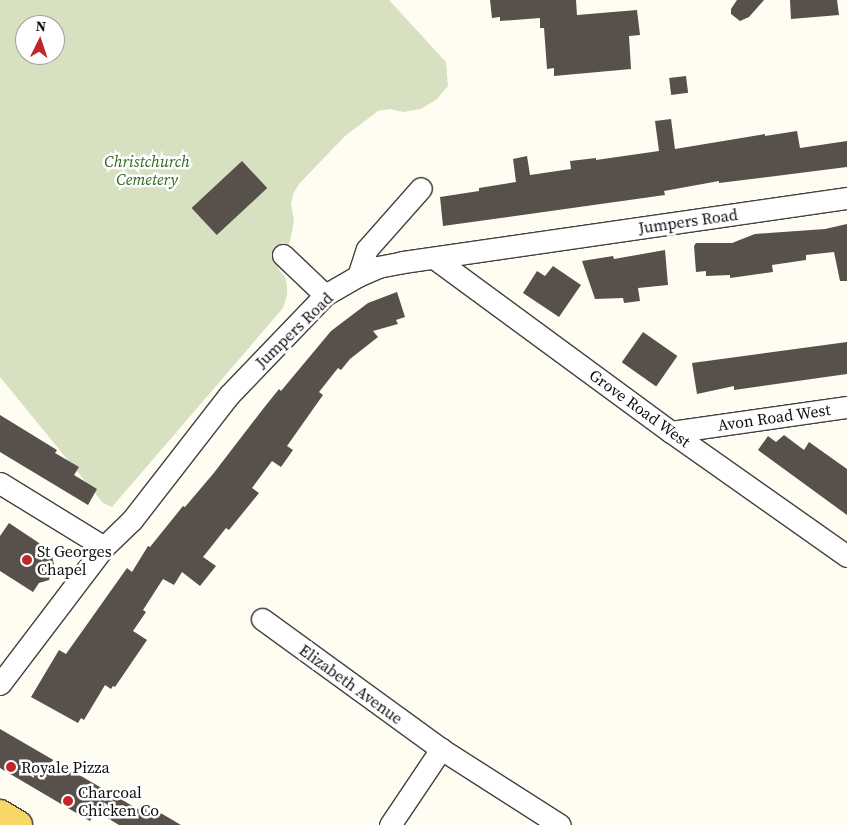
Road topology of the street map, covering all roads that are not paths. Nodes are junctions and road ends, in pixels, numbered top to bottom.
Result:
1 (421, 188) dead end
2 (847, 198) edge
3 (283, 254) dead end
4 (434, 258) junction
5 (358, 276) junction
6 (325, 295) junction
7 (847, 407) edge
8 (671, 432) junction
9 (0, 483) edge
10 (104, 547) junction
11 (847, 556) edge
12 (262, 619) dead end
13 (0, 684) edge
14 (441, 749) junction
15 (0, 814) edge
16 (18, 825) edge
17 (390, 825) edge
18 (560, 825) edge

1 - 5 street
2 - 4 street, Jumpers Road
3 - 6 street
4 - 5 street, Jumpers Road
4 - 8 street, Grove Road West
5 - 6 street, Jumpers Road
6 - 10 street, Jumpers Road
7 - 8 street, Avon Road West
8 - 11 street, Grove Road West
9 - 10 street
10 - 13 street, Jumpers Road
12 - 14 street, Elizabeth Avenue
14 - 17 street
14 - 18 street, Elizabeth Avenue
15 - 16 main road

